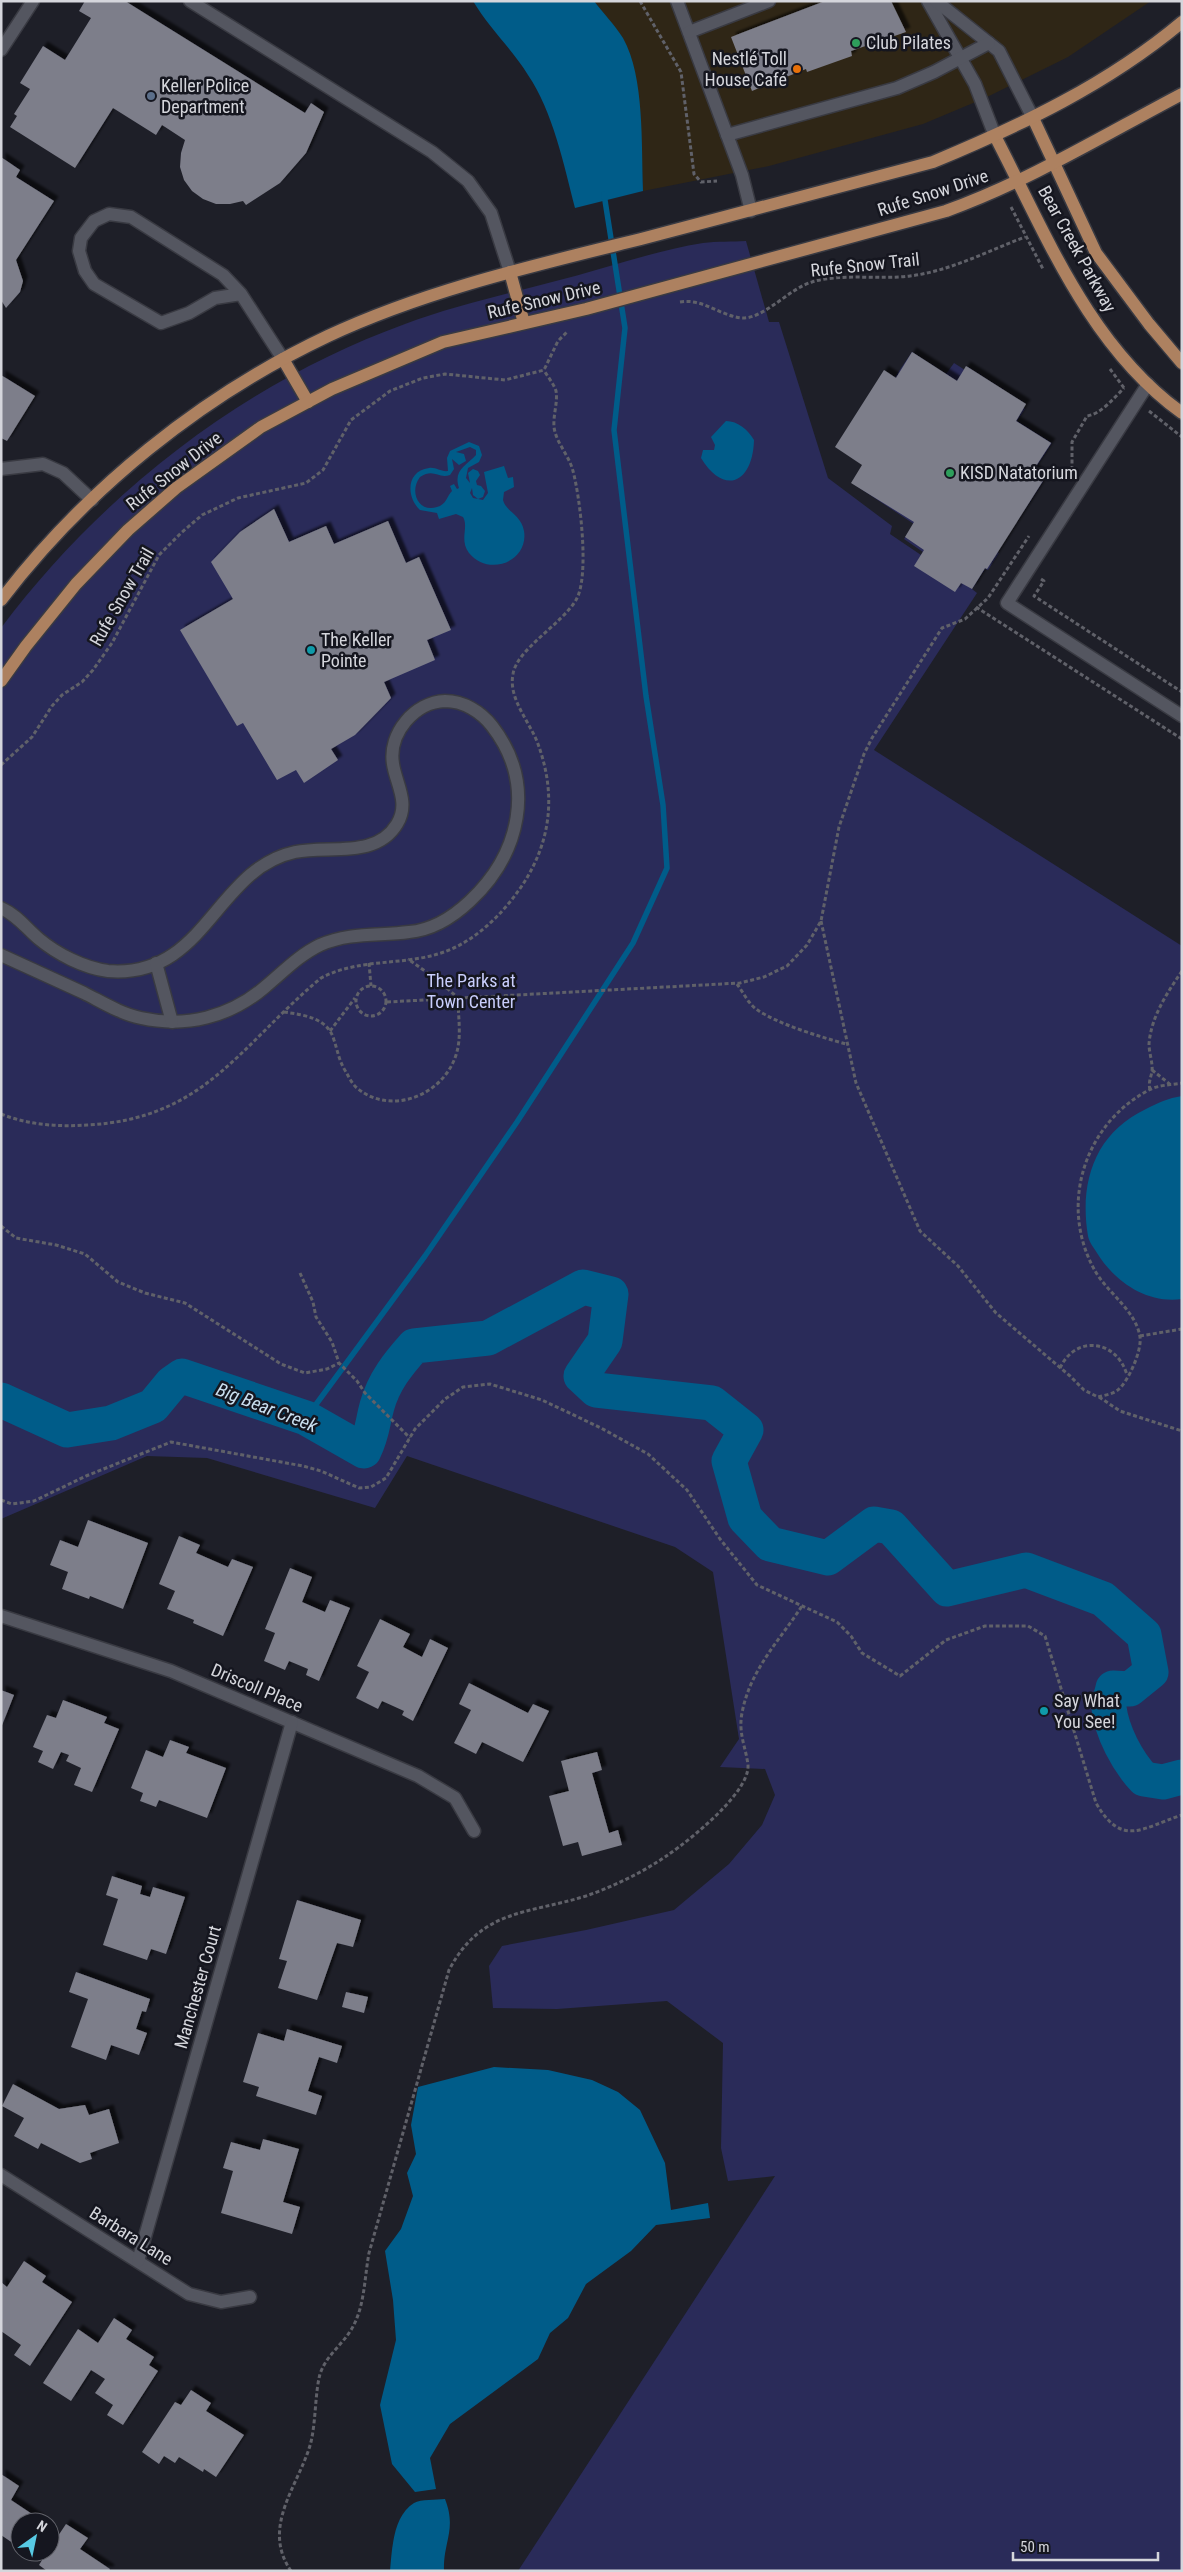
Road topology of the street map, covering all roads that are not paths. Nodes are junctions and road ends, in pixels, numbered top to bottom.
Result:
1 (33, 1) edge
2 (190, 1) edge
3 (677, 1) edge
4 (769, 1) edge
5 (928, 1) edge
6 (936, 1) edge
7 (1182, 22) edge
8 (689, 32) junction
9 (989, 43) junction
10 (1, 50) edge
11 (961, 59) junction
12 (1182, 94) edge
13 (1033, 118) junction
14 (727, 135) junction
15 (995, 136) junction
16 (1054, 163) junction
17 (1018, 180) junction
18 (751, 211) junction
19 (510, 272) junction
20 (241, 294) junction
21 (524, 323) junction
22 (283, 359) junction
23 (1182, 363) edge
24 (1148, 384) junction
25 (308, 402) junction
26 (1182, 413) edge
27 (1, 469) edge
28 (92, 500) junction
29 (1, 600) edge
30 (1, 681) edge
31 (1182, 716) edge
32 (1, 908) edge
33 (1, 955) edge
34 (156, 964) junction
35 (172, 1022) junction
36 (1, 1616) edge
37 (292, 1722) junction
38 (474, 1832) dead end
39 (1, 2175) edge
40 (138, 2261) junction
41 (250, 2297) dead end

1 - 10 street
2 - 19 street
3 - 8 street
4 - 8 street
5 - 11 street
6 - 9 street
7 - 13 main road, Rufe Snow Drive
8 - 14 street
9 - 11 street
9 - 13 street
11 - 14 street
11 - 15 street
12 - 16 main road, Rufe Snow Drive
13 - 15 main road, Rufe Snow Drive
13 - 16 main road, Bear Creek Parkway
14 - 18 street
15 - 17 main road, Bear Creek Parkway
15 - 18 main road, Rufe Snow Drive
16 - 17 main road, Rufe Snow Drive
16 - 23 main road, Bear Creek Parkway
17 - 21 main road, Rufe Snow Drive
17 - 24 main road, Bear Creek Parkway
18 - 19 main road, Rufe Snow Drive
19 - 21 main road
19 - 22 main road, Rufe Snow Drive
20 - 20 street
20 - 22 street
21 - 25 main road, Rufe Snow Drive
22 - 25 main road
22 - 28 main road, Rufe Snow Drive
24 - 26 main road, Bear Creek Parkway
24 - 31 street
25 - 30 main road, Rufe Snow Drive
27 - 28 street
28 - 29 main road, Rufe Snow Drive
32 - 34 street
33 - 35 street
34 - 35 street
34 - 35 street
36 - 37 street, Driscoll Place
37 - 38 street, Driscoll Place
37 - 40 street, Manchester Court
39 - 40 street, Barbara Lane
40 - 41 street, Barbara Lane

